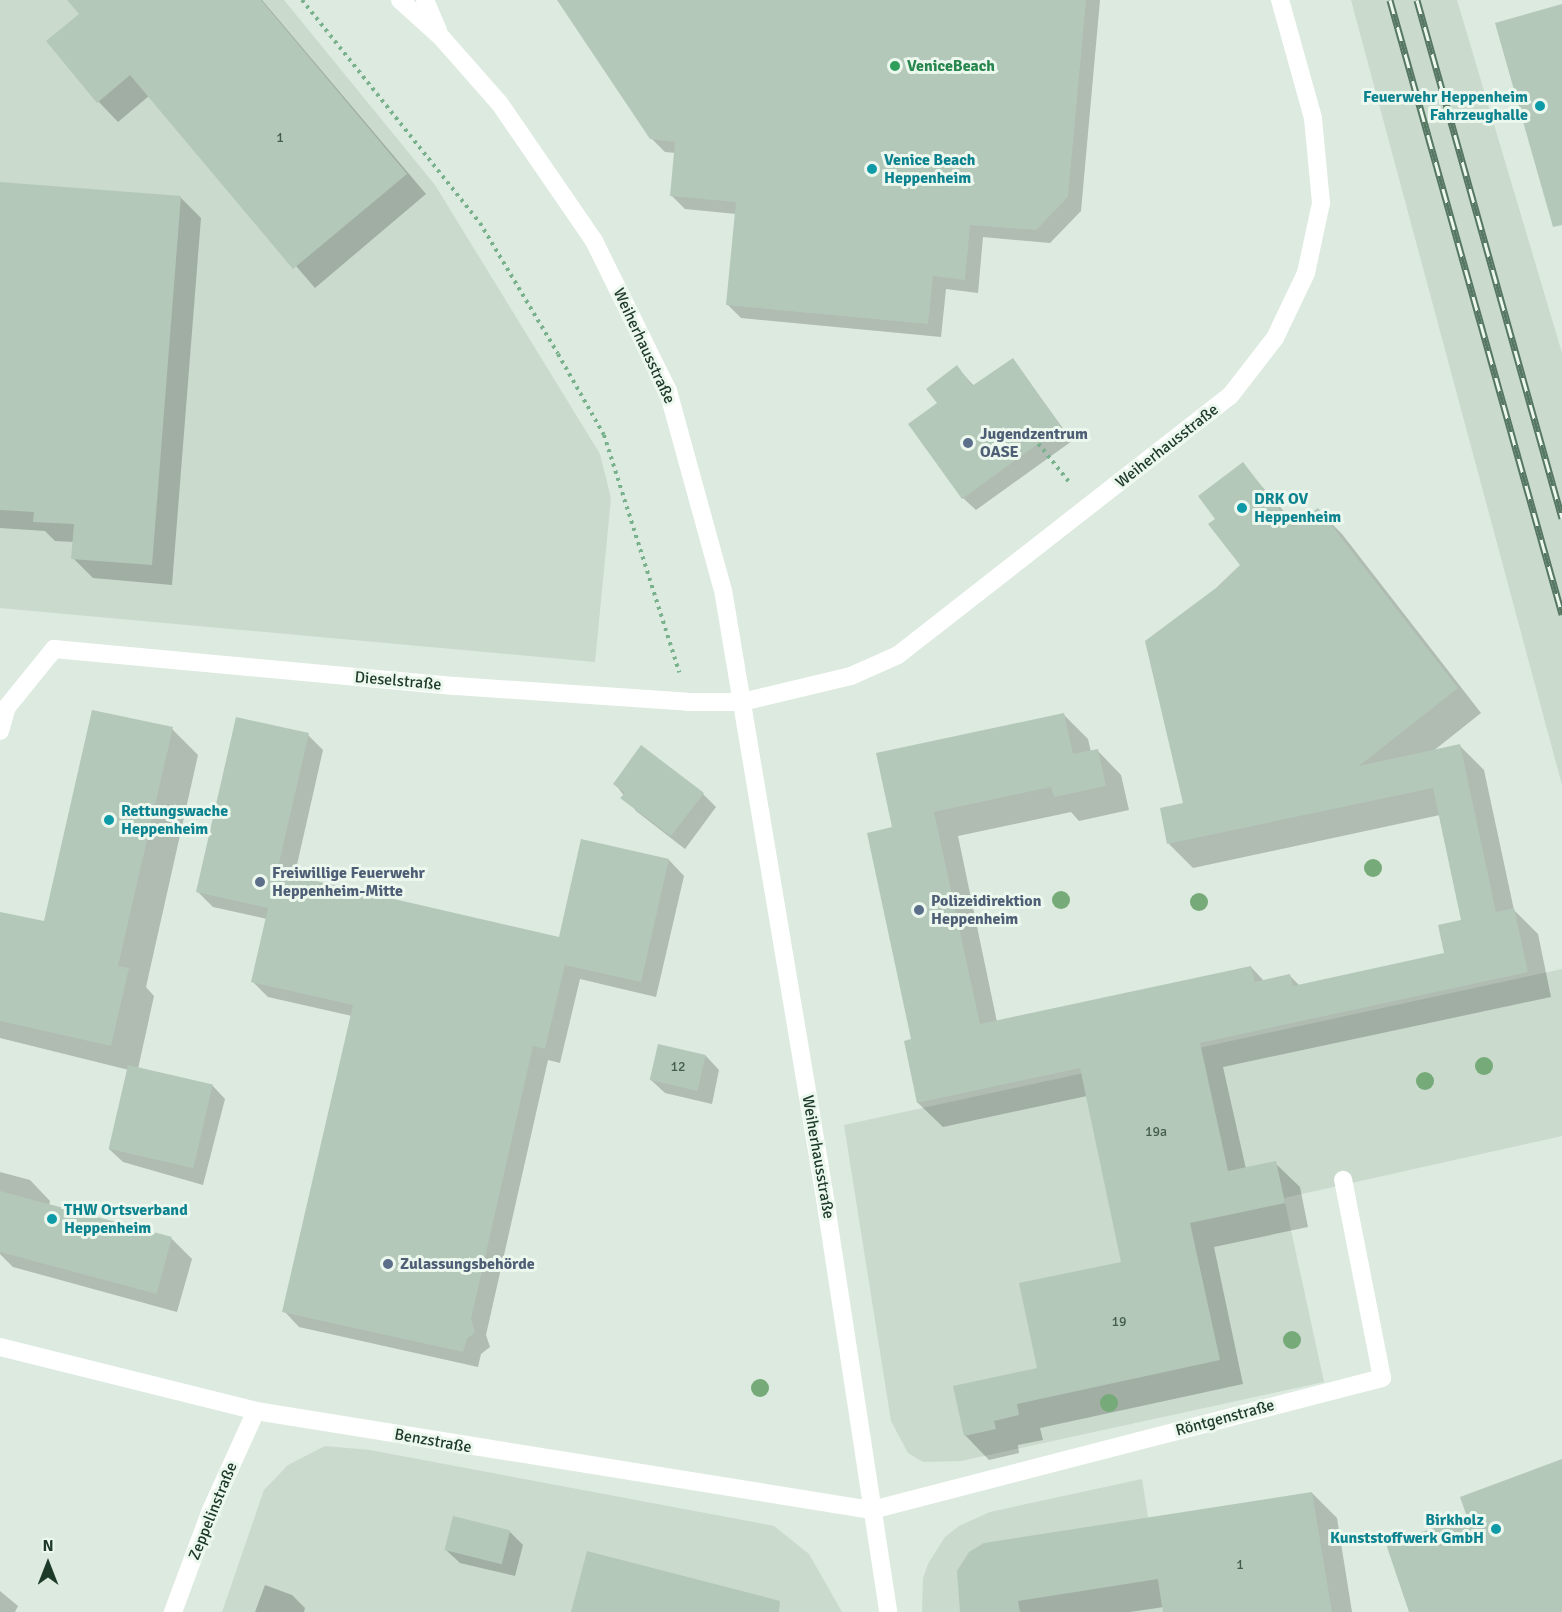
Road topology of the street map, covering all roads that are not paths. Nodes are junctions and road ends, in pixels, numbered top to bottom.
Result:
1 (400, 0) edge
2 (425, 0) edge
3 (1280, 0) edge
4 (441, 37) junction
5 (742, 702) junction
6 (0, 731) edge
7 (1343, 1180) dead end
8 (0, 1347) edge
9 (256, 1412) junction
10 (872, 1510) junction
11 (173, 1612) edge
12 (888, 1612) edge

1 - 4 street, Weiherhausstraße
2 - 4 street, Weiherhausstraße
3 - 5 street, Weiherhausstraße
4 - 5 street, Weiherhausstraße
5 - 6 street, Dieselstraße
5 - 10 street, Weiherhausstraße
7 - 10 street, Röntgenstraße
8 - 9 street, Benzstraße
9 - 10 street, Benzstraße
9 - 11 street, Zeppelinstraße
10 - 12 street, Weiherhausstraße

